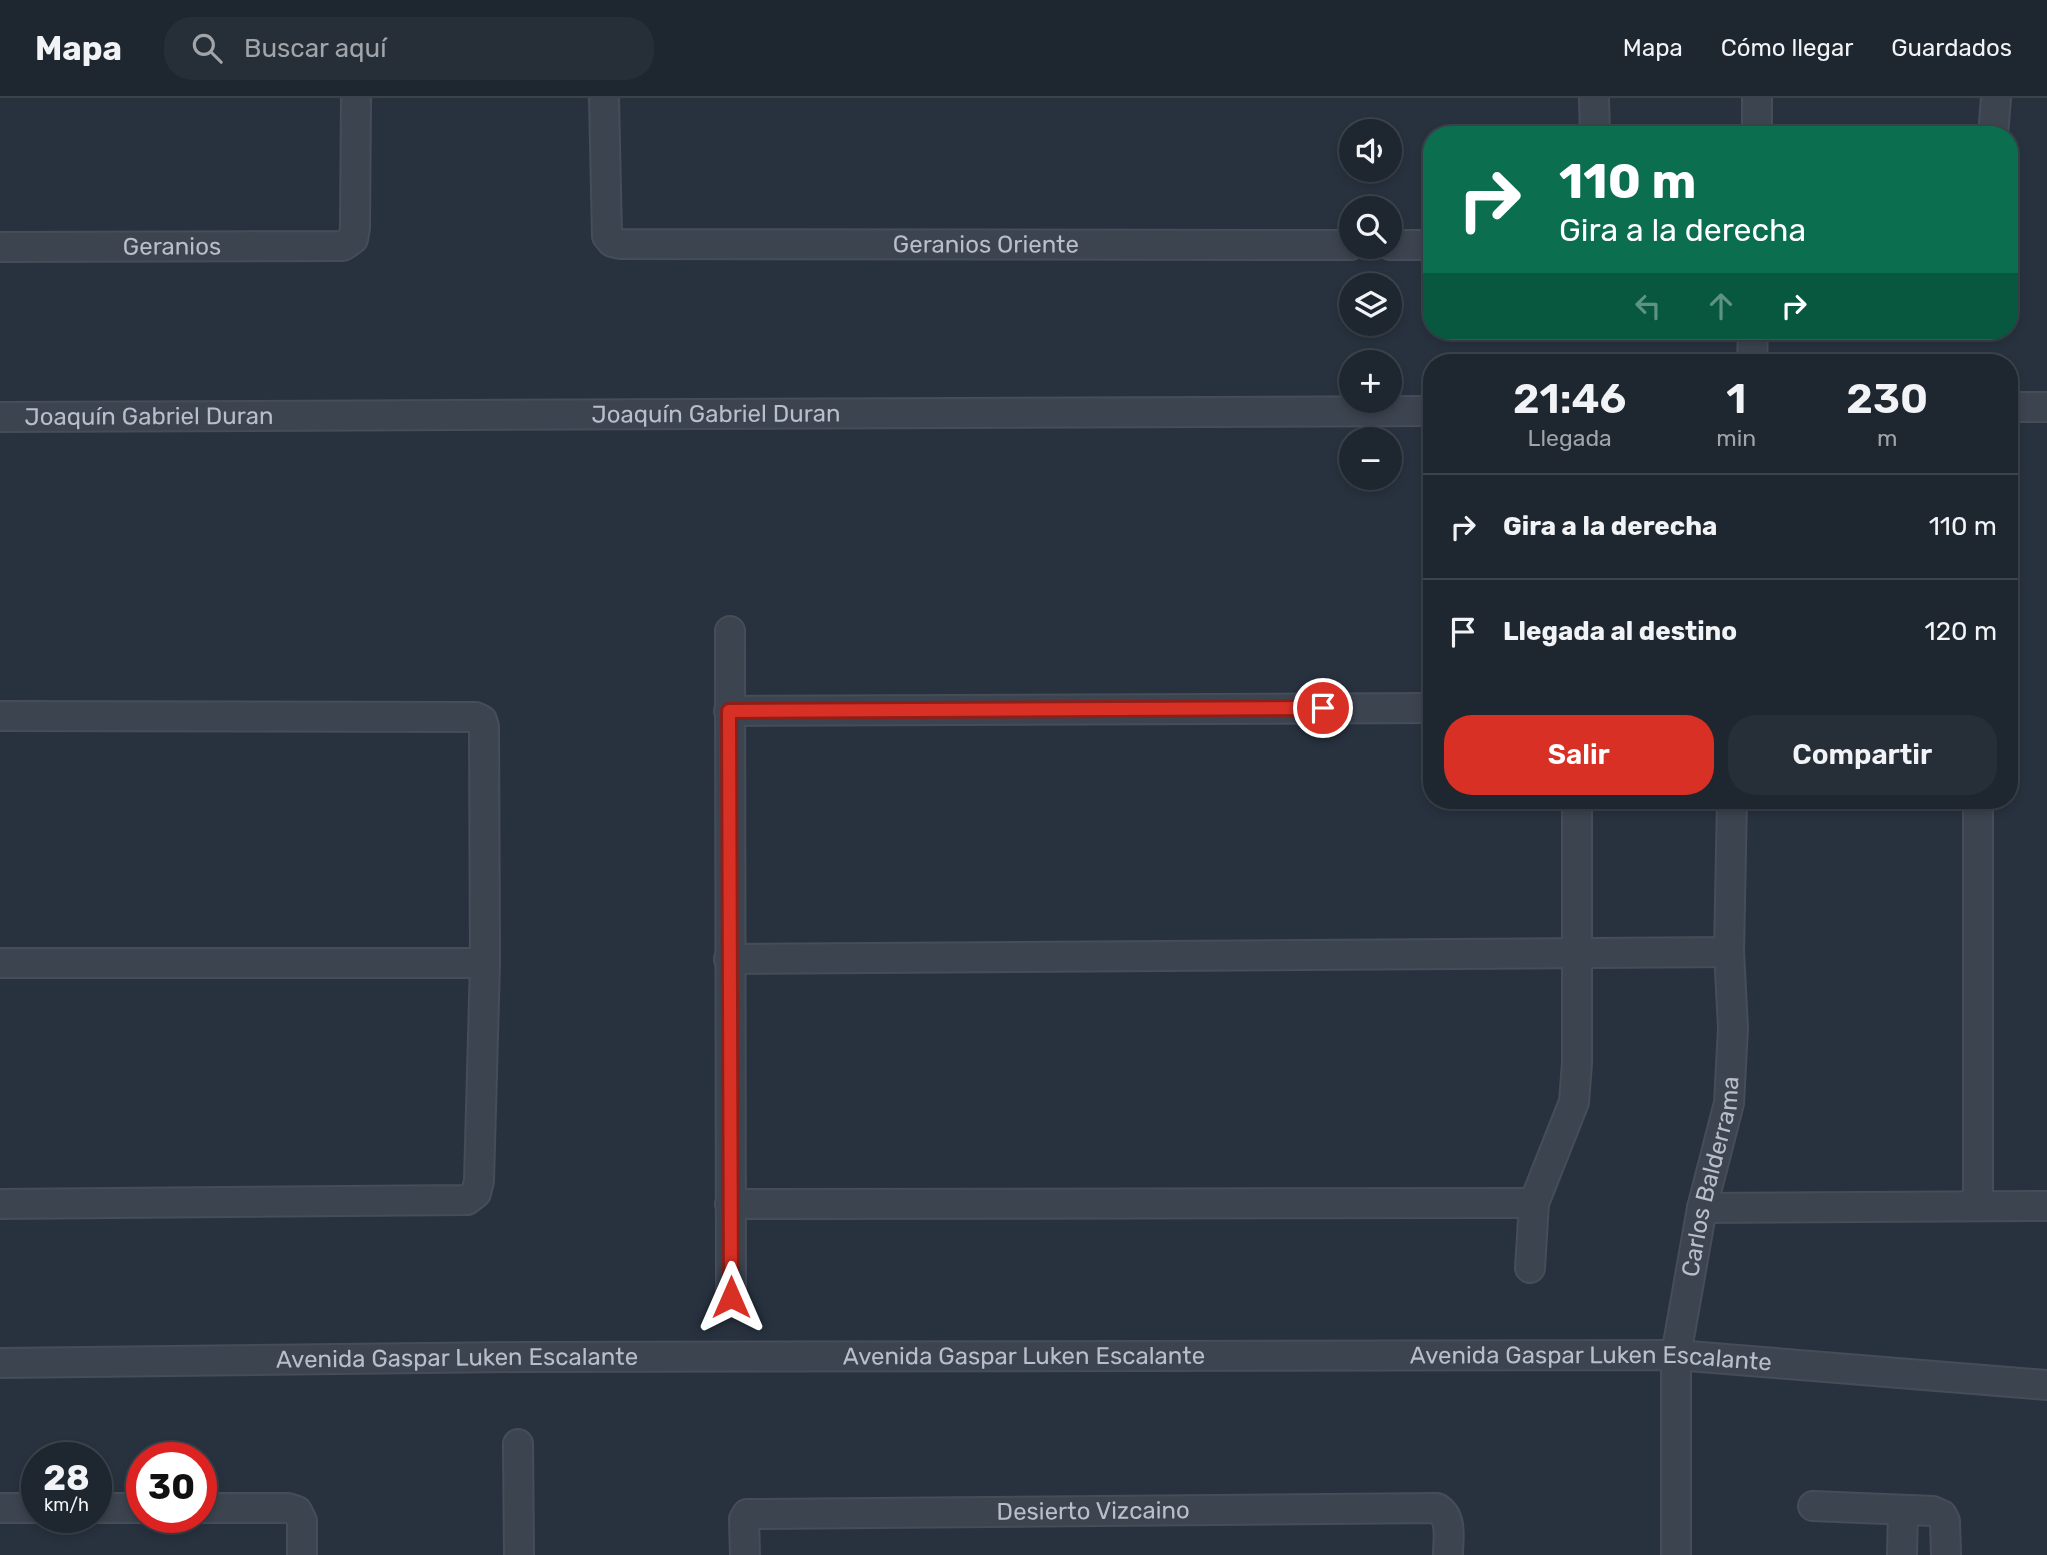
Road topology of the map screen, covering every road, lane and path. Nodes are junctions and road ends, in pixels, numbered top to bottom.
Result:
1 (356, 98) edge
2 (604, 98) edge
3 (1594, 98) edge
4 (1757, 98) edge
5 (1996, 98) edge
6 (1595, 126) edge
7 (1757, 126) edge
8 (1994, 126) edge
9 (1339, 245) edge
10 (1402, 245) edge
11 (1423, 245) edge
12 (0, 247) edge
13 (2018, 407) edge
14 (2047, 407) edge
15 (1423, 411) edge
16 (0, 417) edge
17 (730, 631) dead end
18 (1423, 708) edge
19 (729, 711) junction
20 (0, 716) edge
21 (1577, 809) edge
22 (1732, 809) edge
23 (1978, 809) edge
24 (1729, 952) junction
25 (1576, 953) junction
26 (729, 959) junction
27 (0, 963) edge
28 (485, 963) junction
29 (1534, 1203) junction
30 (0, 1204) edge
31 (730, 1204) junction
32 (1978, 1206) junction
33 (2047, 1206) edge
34 (1702, 1208) junction
35 (1530, 1268) dead end
36 (731, 1297) dead end
37 (1676, 1354) junction
38 (0, 1363) edge
39 (2047, 1385) edge
40 (518, 1444) dead end
41 (1813, 1506) dead end
42 (0, 1508) edge
43 (21, 1508) edge
44 (217, 1508) edge
45 (1903, 1510) junction
46 (302, 1555) edge
47 (519, 1555) edge
48 (745, 1555) edge
49 (1448, 1555) edge
50 (1676, 1555) edge
51 (1902, 1555) edge
52 (1945, 1555) edge

1 - 12 street, Geranios
2 - 9 street, Geranios Oriente
3 - 6 street
4 - 7 street
5 - 8 street
10 - 11 street
13 - 14 street
15 - 16 street, Joaquín Gabriel Duran
17 - 19 street
18 - 19 street
19 - 26 street
20 - 28 street
21 - 25 street
22 - 24 street, Carlos Balderrama
23 - 32 street
24 - 25 street
24 - 34 street, Carlos Balderrama
25 - 26 street
25 - 29 street
26 - 31 street
27 - 28 street
28 - 30 street
29 - 31 street
29 - 35 street
31 - 36 street
32 - 33 street
32 - 34 street
34 - 37 street, Carlos Balderrama
37 - 38 street, Avenida Gaspar Luken Escalante
37 - 39 street, Avenida Gaspar Luken Escalante
37 - 50 street, Carlos Balderrama
40 - 47 street
41 - 45 street
42 - 43 street
44 - 46 street
45 - 51 street
45 - 52 street
48 - 49 street, Desierto Vizcaino

